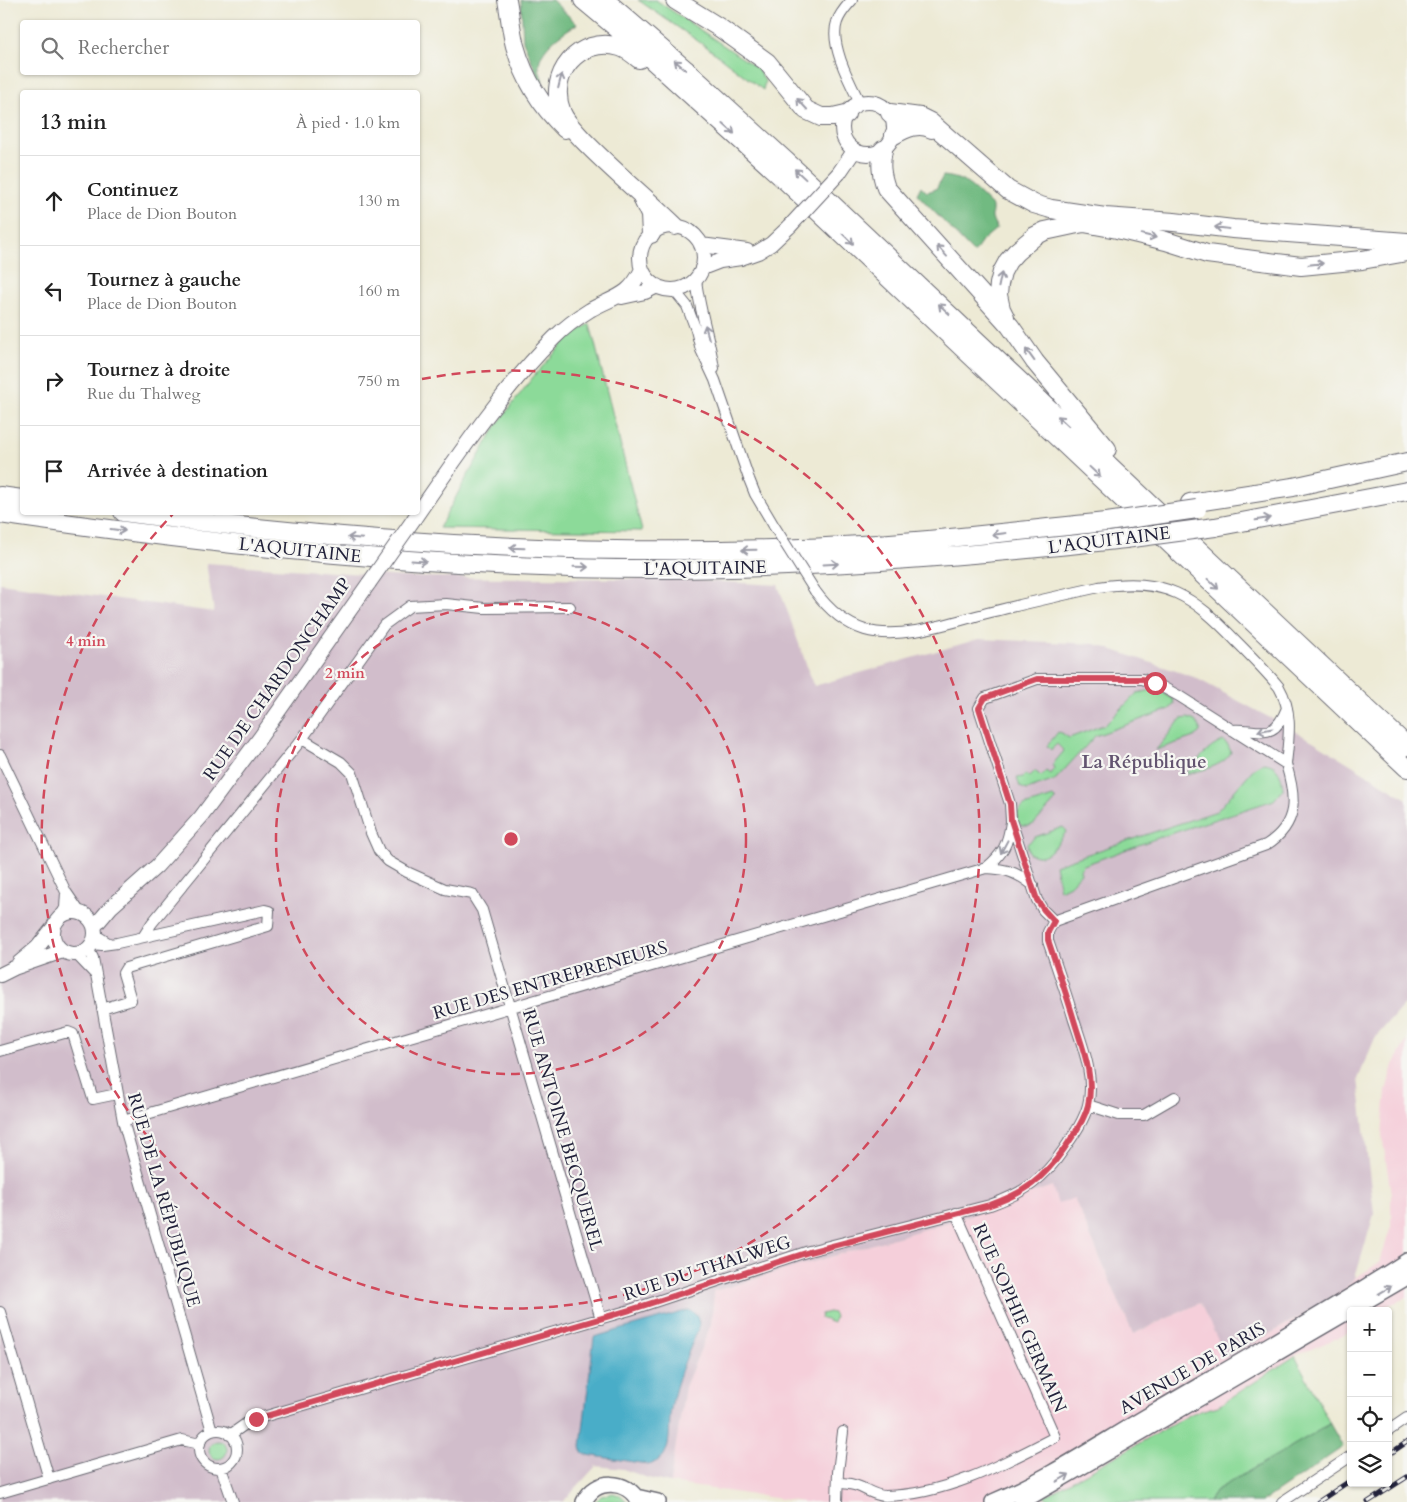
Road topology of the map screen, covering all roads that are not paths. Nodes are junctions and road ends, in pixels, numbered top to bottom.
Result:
1 (507, 0) edge
2 (583, 0) edge
3 (605, 0) edge
4 (675, 0) edge
5 (852, 0) edge
6 (692, 96) junction
7 (860, 102) junction
8 (890, 113) junction
9 (846, 114) junction
10 (894, 135) junction
11 (946, 136) junction
12 (854, 150) junction
13 (883, 150) junction
14 (594, 152) junction
15 (640, 193) junction
16 (1079, 218) junction
17 (675, 226) junction
18 (652, 234) junction
19 (1407, 242) edge
20 (701, 245) junction
21 (758, 252) junction
22 (1407, 252) edge
23 (642, 269) junction
24 (699, 274) junction
25 (657, 286) junction
26 (674, 290) junction
27 (616, 298) junction
28 (1010, 326) junction
29 (716, 380) junction
30 (1407, 462) edge
31 (1407, 471) edge
32 (1407, 491) edge
33 (0, 496) edge
34 (20, 499) edge
35 (1194, 506) junction
36 (420, 511) edge
37 (0, 514) edge
38 (146, 515) edge
39 (417, 515) edge
40 (570, 607) dead end
41 (1270, 615) junction
42 (1296, 663) junction
43 (1287, 708) junction
44 (1232, 730) junction
45 (1407, 734) edge
46 (302, 739) junction
47 (1407, 746) edge
48 (0, 755) edge
49 (1286, 764) junction
50 (1407, 768) edge
51 (1407, 779) edge
52 (1011, 820) junction
53 (986, 868) junction
54 (1032, 885) junction
55 (66, 892) junction
56 (111, 907) junction
57 (85, 914) junction
58 (1054, 921) junction
59 (57, 923) junction
60 (143, 937) junction
61 (85, 943) junction
62 (14, 968) junction
63 (0, 975) edge
64 (511, 1008) junction
65 (102, 1009) junction
66 (0, 1051) edge
67 (116, 1094) junction
68 (1175, 1097) dead end
69 (1088, 1105) junction
70 (123, 1121) junction
71 (956, 1213) junction
72 (1407, 1261) edge
73 (1407, 1277) edge
74 (0, 1312) edge
75 (601, 1319) junction
76 (1407, 1418) edge
77 (1392, 1428) edge
78 (212, 1431) junction
79 (843, 1432) dead end
80 (230, 1435) junction
81 (200, 1444) junction
82 (1347, 1459) edge
83 (221, 1468) junction
84 (49, 1479) junction
85 (838, 1483) junction
86 (0, 1493) edge
87 (637, 1499) edge
88 (232, 1502) edge
89 (584, 1502) edge
90 (658, 1502) edge
91 (837, 1502) edge
92 (993, 1502) edge
93 (1021, 1502) edge
94 (1282, 1502) edge

1 - 14 highway
2 - 6 highway
41 -> 3 highway
9 -> 4 highway
5 - 7 street
14 -> 6 highway
6 -> 42 highway
7 - 8 main road
7 - 9 main road
8 - 10 main road
8 - 11 highway
9 - 12 main road
10 - 11 highway
10 - 13 main road
11 - 16 highway
12 - 13 main road
12 - 21 main road, bridge
28 -> 13 highway
14 - 15 highway
15 - 17 highway
15 - 18 highway
19 -> 16 highway
16 -> 22 highway
28 -> 16 highway
17 - 18 main road
17 - 20 main road
18 - 23 main road
20 - 21 main road
20 - 24 main road
21 - 24 main road
23 - 25 main road
23 - 27 main road, RUE DE CHARDONCHAMP
24 - 26 main road
29 -> 24 street
25 - 26 main road
25 - 27 main road
26 - 29 street
27 - 36 main road, RUE DE CHARDONCHAMP, bridge
41 -> 28 highway
29 - 43 street, bridge
30 - 35 highway
31 - 35 highway
37 -> 32 highway, L'AQUITAINE, bridge
33 - 34 highway
35 -> 38 highway, L'AQUITAINE
39 - 56 main road, RUE DE CHARDONCHAMP, bridge
40 - 46 street
41 - 45 highway
41 - 47 highway
42 - 50 highway
42 - 51 highway
43 -> 44 street
43 - 49 street
44 - 49 street
44 - 52 street
46 - 60 street
46 - 64 street, RUE ANTOINE BECQUEREL
48 - 55 street
49 - 58 street
52 -> 53 street
52 - 54 street
53 - 54 street
53 - 64 street, RUE DES ENTREPRENEURS
54 - 58 street
55 - 57 street
55 - 59 street
56 - 57 main road, RUE DE CHARDONCHAMP
56 - 61 main road, RUE DE CHARDONCHAMP
57 - 59 main road
57 - 61 main road
58 - 69 street, RUE DU THALWEG
59 - 61 main road
59 - 62 main road
60 - 61 street
60 - 65 street
61 - 62 main road
61 - 65 street, RUE DE LA RÉPUBLIQUE
62 - 63 main road
64 - 70 street, RUE DES ENTREPRENEURS
64 - 75 street, RUE ANTOINE BECQUEREL
65 - 67 street, RUE DE LA RÉPUBLIQUE
66 - 67 street
67 - 70 street, RUE DE LA RÉPUBLIQUE
68 - 69 street
69 - 71 street, RUE DU THALWEG
70 - 78 street, RUE DE LA RÉPUBLIQUE
71 - 75 street, RUE DU THALWEG
71 - 85 street, RUE SOPHIE GERMAIN
72 - 92 main road, AVENUE DE PARIS
93 -> 73 main road, AVENUE DE PARIS
74 - 84 street
75 - 80 street, RUE DU THALWEG
76 - 77 street
78 - 80 street
78 - 81 street
79 - 85 street
80 - 83 street
81 - 83 street
81 - 84 street
82 - 94 street
83 - 88 street
84 - 86 street
85 - 91 street
87 - 89 main road
87 - 90 main road

